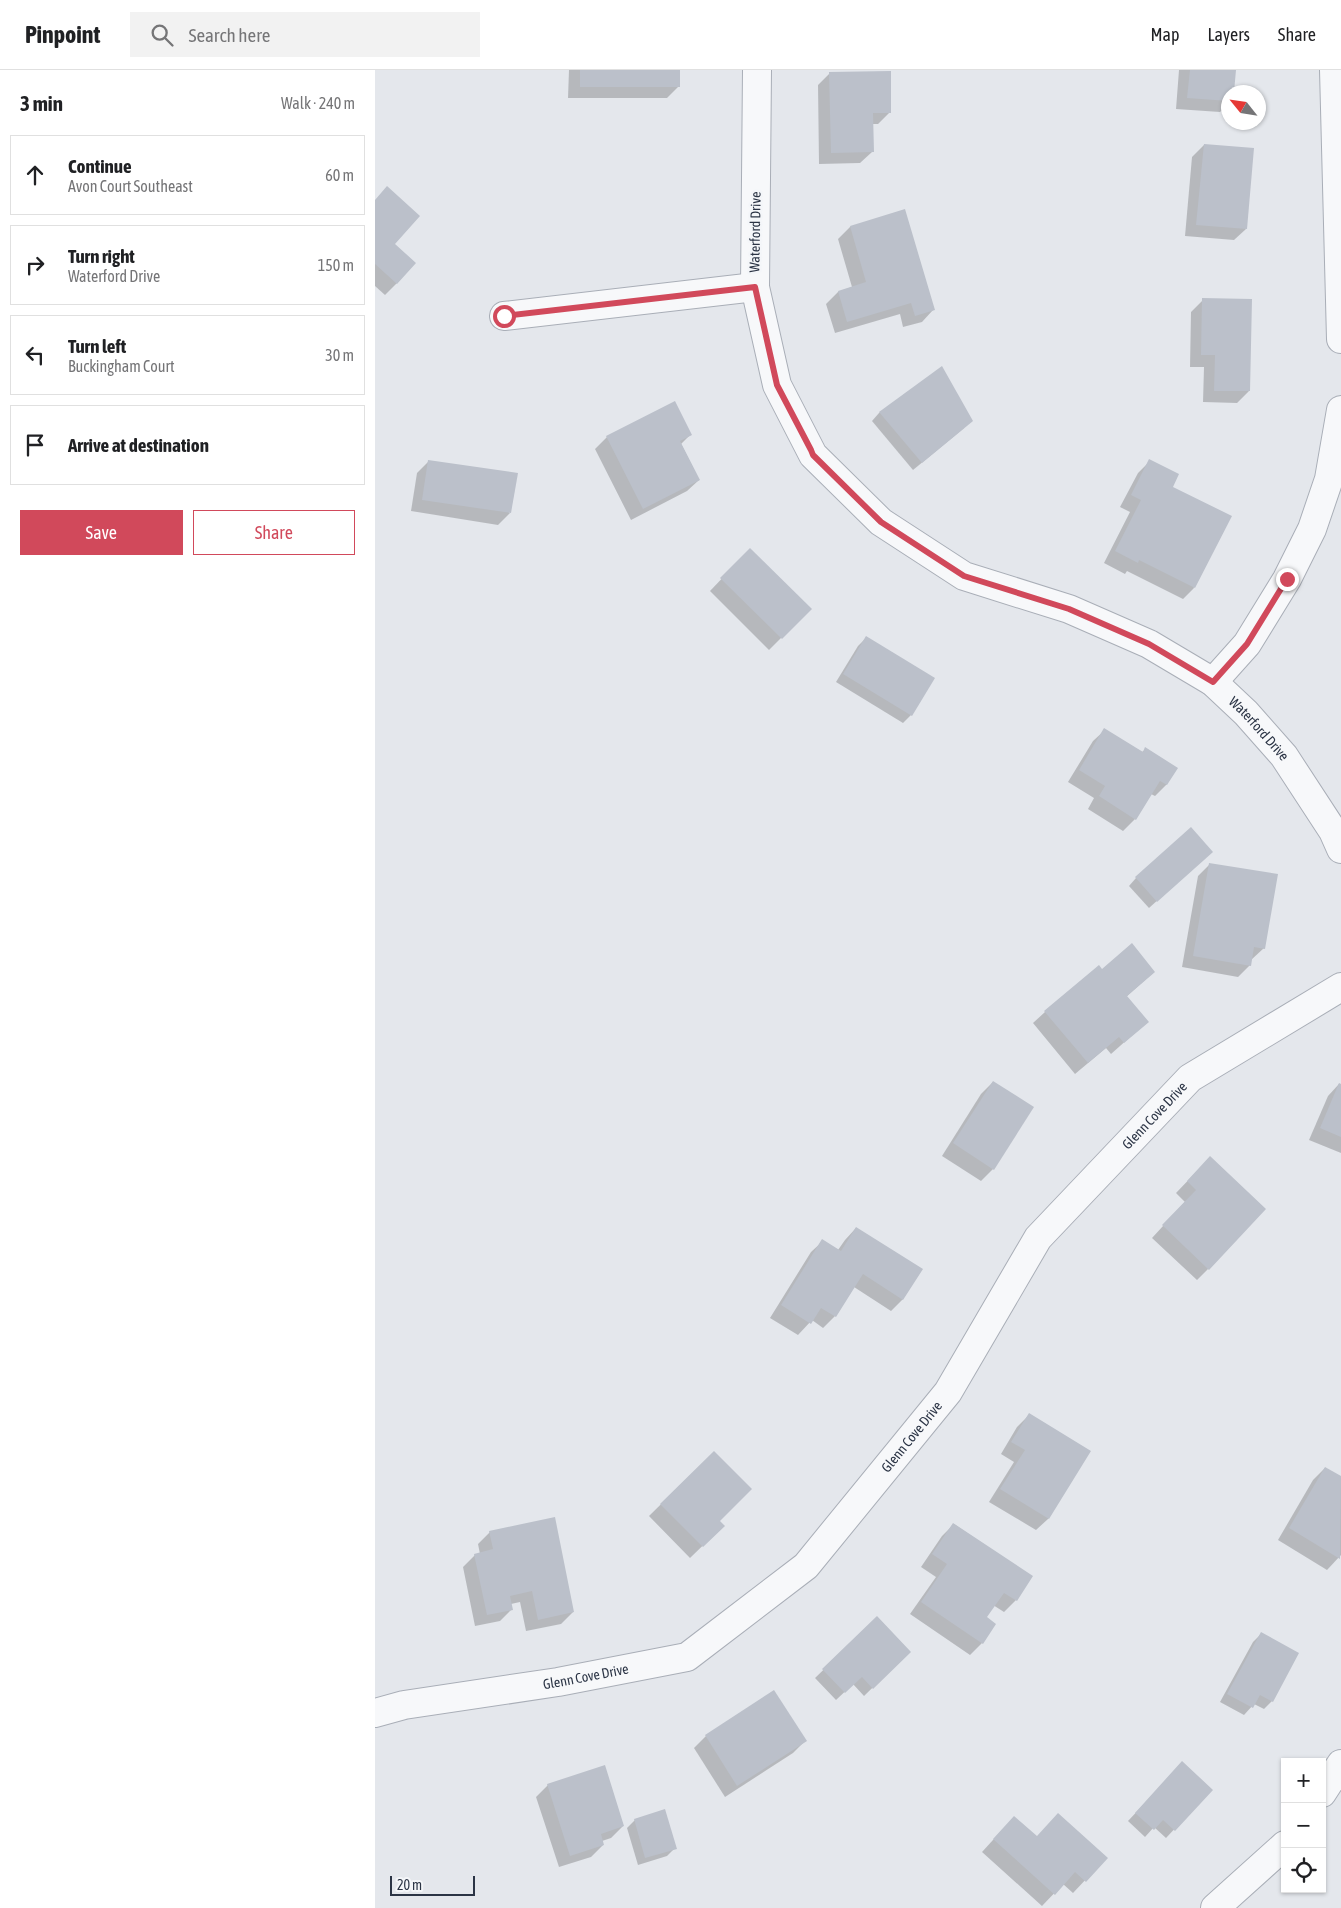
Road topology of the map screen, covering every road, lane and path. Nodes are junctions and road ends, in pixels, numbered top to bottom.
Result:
1 (757, 70) edge
2 (1334, 70) edge
3 (755, 287) junction
4 (504, 316) dead end
5 (1341, 339) edge
6 (1341, 410) edge
7 (1213, 682) junction
8 (1341, 848) edge
9 (1341, 987) edge
10 (375, 1713) edge
11 (1341, 1764) edge
12 (1326, 1786) edge
13 (1282, 1848) edge
14 (1215, 1908) edge

1 - 3 street, Waterford Drive
2 - 5 street
3 - 4 street
3 - 7 street, Waterford Drive
6 - 7 street
7 - 8 street, Waterford Drive
9 - 10 street, Glenn Cove Drive
11 - 12 street
13 - 14 street

